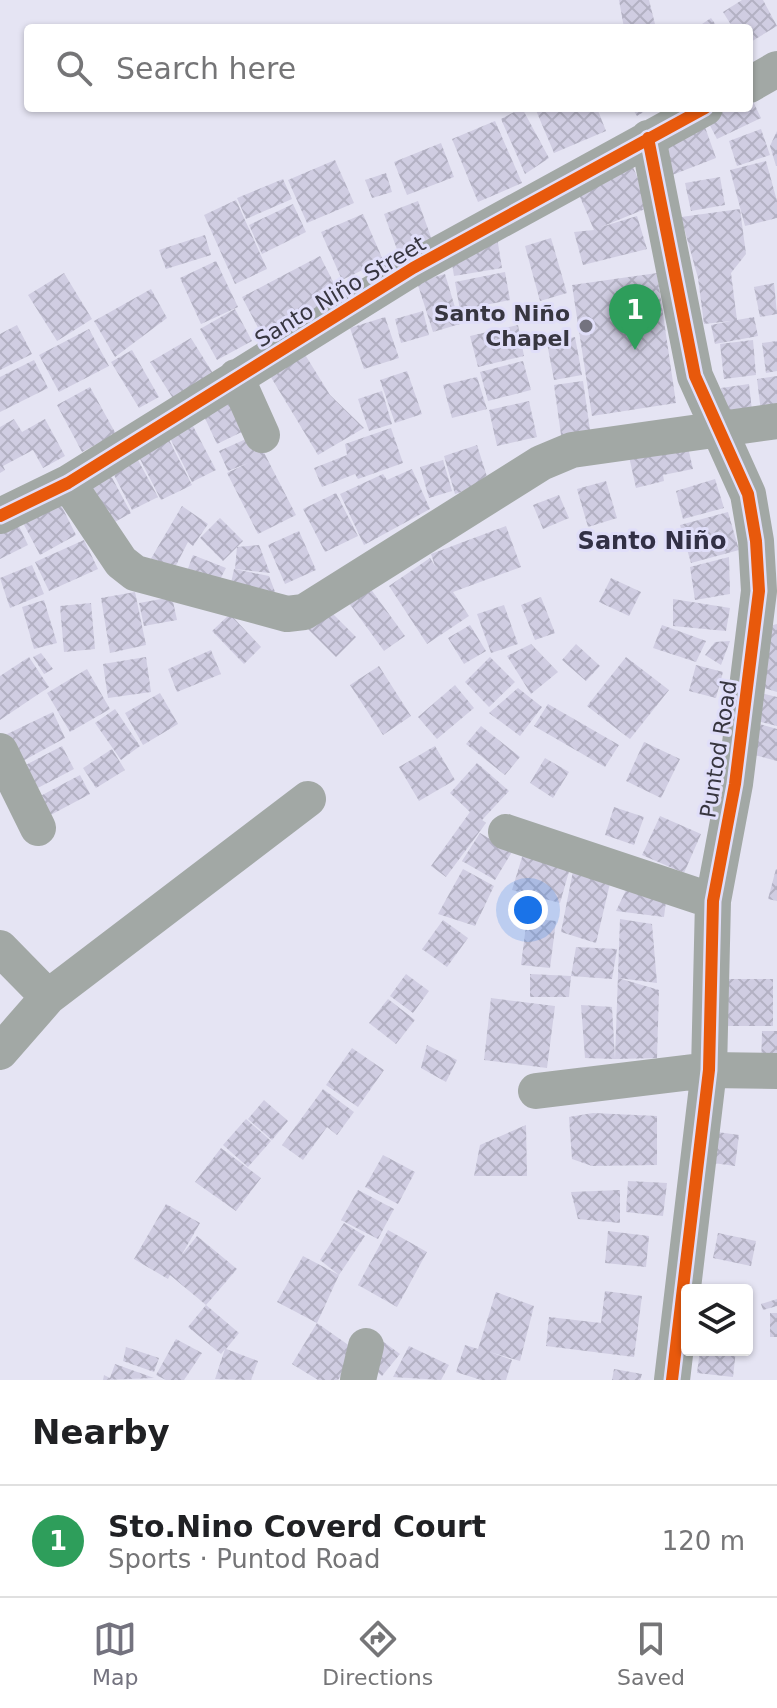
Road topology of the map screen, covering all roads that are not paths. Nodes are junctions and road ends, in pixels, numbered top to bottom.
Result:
1 (777, 69) edge
2 (753, 83) edge
3 (697, 112) edge
4 (648, 138) junction
5 (236, 377) junction
6 (777, 421) edge
7 (718, 430) junction
8 (262, 435) dead end
9 (68, 483) junction
10 (0, 516) edge
11 (767, 622) edge
12 (0, 751) edge
13 (308, 799) dead end
14 (38, 828) dead end
15 (506, 832) dead end
16 (713, 901) junction
17 (0, 948) edge
18 (48, 997) junction
19 (0, 1052) edge
20 (709, 1070) junction
21 (777, 1071) edge
22 (536, 1091) dead end
23 (672, 1380) edge

1 - 2 street
3 - 4 street, Santo Niño Street
4 - 5 street, Santo Niño Street
4 - 7 street, Puntod Road
5 - 8 street
5 - 9 street, Santo Niño Street
6 - 7 street
7 - 9 street
7 - 11 street, Puntod Road
9 - 10 street, Santo Niño Street
11 - 16 street, Puntod Road
12 - 14 street
13 - 18 street
15 - 16 street
16 - 20 street, Puntod Road
17 - 18 street
18 - 19 street
20 - 21 street
20 - 22 street
20 - 23 street, Puntod Road

